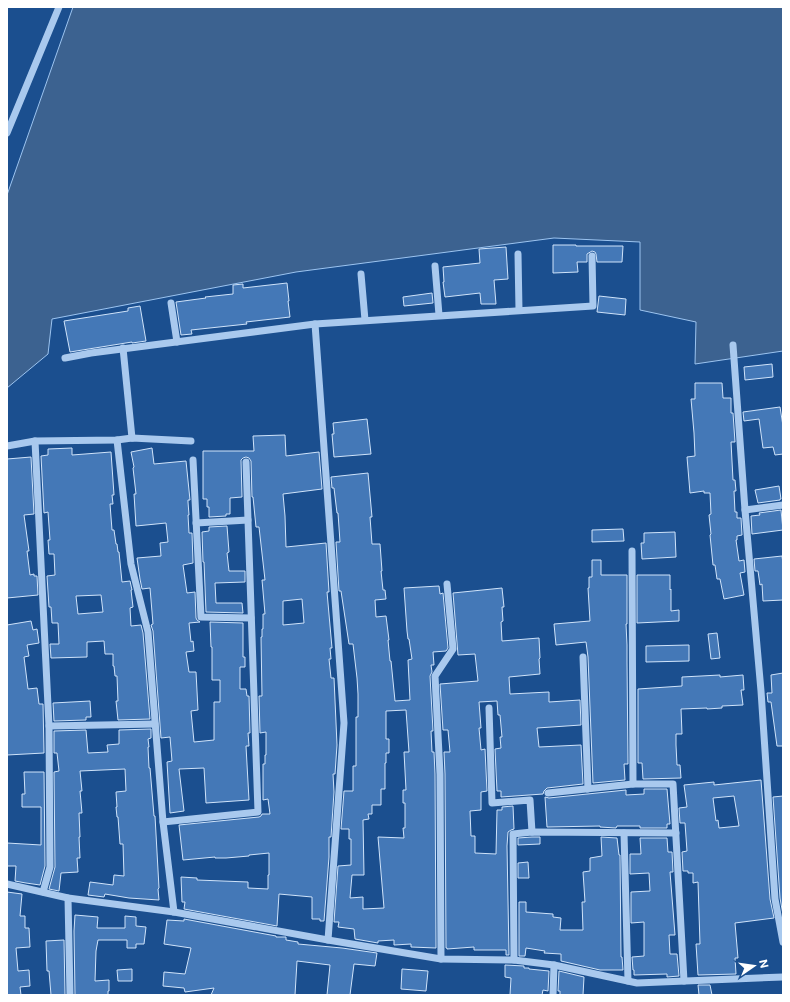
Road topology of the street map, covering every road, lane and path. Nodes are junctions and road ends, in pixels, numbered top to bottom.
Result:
1 (59, 7) edge
2 (7, 133) edge
3 (518, 254) dead end
4 (592, 256) dead end
5 (435, 266) dead end
6 (361, 274) dead end
7 (171, 303) dead end
8 (519, 310) junction
9 (439, 315) junction
10 (365, 320) junction
11 (316, 324) junction
12 (177, 342) junction
13 (733, 345) dead end
14 (123, 348) junction
15 (65, 358) dead end
16 (132, 438) junction
17 (117, 440) junction
18 (35, 441) junction
19 (190, 441) dead end
20 (7, 446) edge
21 (193, 460) dead end
22 (246, 462) dead end
23 (783, 505) edge
24 (745, 510) junction
25 (248, 520) junction
26 (196, 523) junction
27 (632, 551) dead end
28 (447, 584) dead end
29 (251, 618) junction
30 (583, 657) dead end
31 (489, 708) dead end
32 (155, 724) junction
33 (49, 726) junction
34 (633, 784) junction
35 (588, 789) junction
36 (548, 793) dead end
37 (163, 822) junction
38 (532, 832) junction
39 (624, 833) junction
40 (676, 833) junction
41 (7, 884) edge
42 (43, 892) junction
43 (68, 898) junction
44 (174, 912) junction
45 (781, 922) edge
46 (328, 940) junction
47 (783, 942) edge
48 (441, 960) junction
49 (514, 960) junction
50 (554, 965) junction
51 (783, 977) edge
52 (628, 981) junction
53 (684, 981) junction
54 (70, 995) edge
55 (553, 995) edge

1 - 2 street
3 - 8 street
4 - 8 street
5 - 9 street
6 - 10 street
7 - 12 street
8 - 9 street
9 - 10 street
10 - 11 street
11 - 12 street
11 - 46 street
12 - 14 street
13 - 24 street
14 - 15 street
14 - 16 street
16 - 17 street
16 - 19 street
17 - 18 street
17 - 32 street
18 - 20 street
18 - 33 street
21 - 26 street
22 - 25 street
23 - 24 street
24 - 45 street
25 - 26 street
25 - 29 street
26 - 29 street
27 - 34 street
28 - 48 street
29 - 37 street
30 - 35 street
31 - 38 street
32 - 33 street
32 - 37 street
33 - 42 street
34 - 35 street
34 - 40 street
35 - 36 street
37 - 44 street
38 - 39 street
38 - 49 street
39 - 40 street
39 - 52 street
40 - 53 street
41 - 42 street
42 - 43 street
43 - 44 street
43 - 54 street
44 - 46 street
45 - 47 street
46 - 48 street
48 - 49 street
49 - 50 street
50 - 52 street
50 - 55 street
51 - 53 street
52 - 53 street

